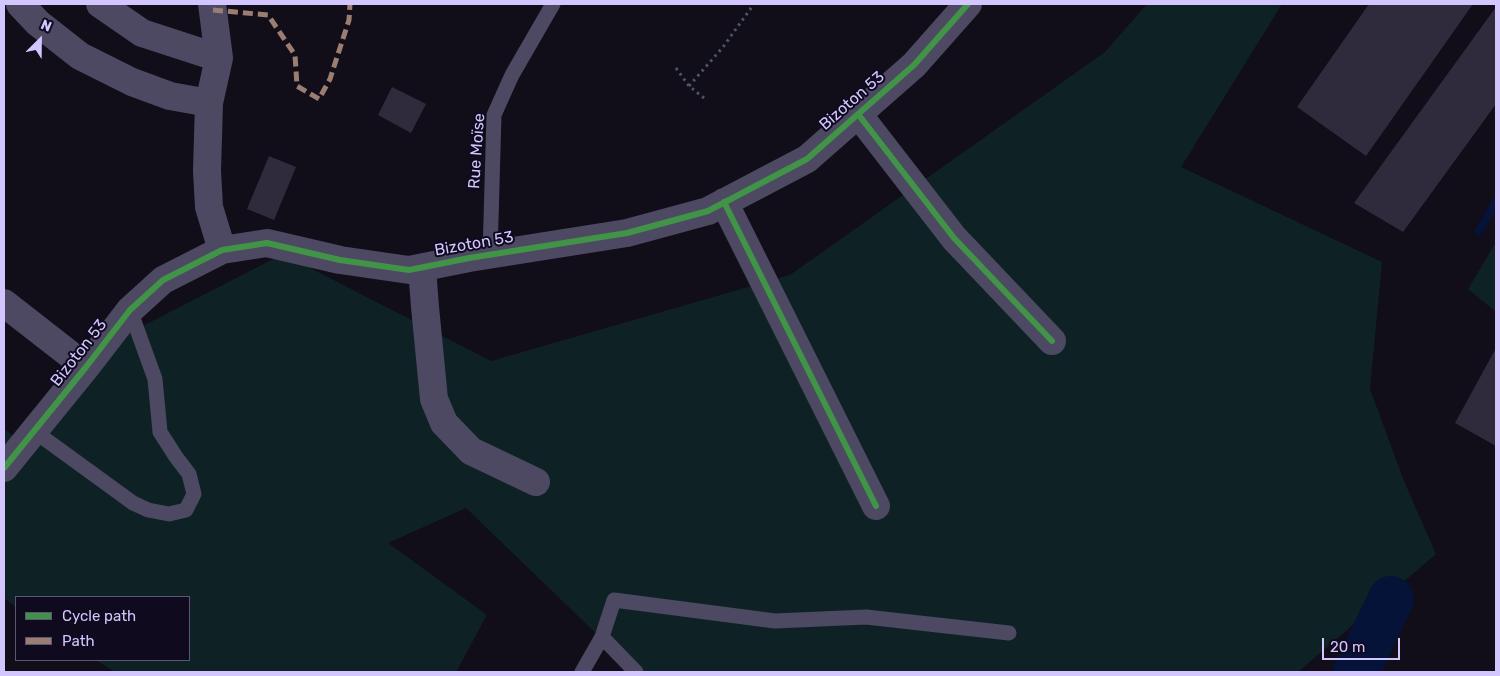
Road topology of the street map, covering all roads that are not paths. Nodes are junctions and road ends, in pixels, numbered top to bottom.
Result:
1 (20, 4) edge
2 (100, 4) edge
3 (212, 4) edge
4 (554, 4) edge
5 (968, 4) edge
6 (219, 58) junction
7 (210, 103) junction
8 (858, 114) junction
9 (724, 202) junction
10 (222, 250) junction
11 (490, 255) junction
12 (422, 268) junction
13 (4, 303) edge
14 (130, 310) junction
15 (1052, 341) dead end
16 (86, 367) junction
17 (34, 431) junction
18 (4, 468) edge
19 (536, 482) dead end
20 (876, 506) dead end
21 (1009, 633) dead end
22 (602, 637) junction
23 (582, 672) edge
24 (636, 672) edge

1 - 7 street
2 - 6 street
3 - 6 street
4 - 11 lane, Rue Moïse
5 - 8 street, Bizoton 53
6 - 7 street
7 - 10 street
8 - 9 street, Bizoton 53
8 - 15 street
9 - 11 street, Bizoton 53
9 - 20 street
10 - 12 street, Bizoton 53
10 - 14 street, Bizoton 53
11 - 12 street, Bizoton 53
12 - 19 street
13 - 16 street
14 - 16 street, Bizoton 53
14 - 17 lane
16 - 17 street, Bizoton 53
17 - 18 street, Bizoton 53
21 - 22 lane
22 - 23 lane
22 - 24 lane

